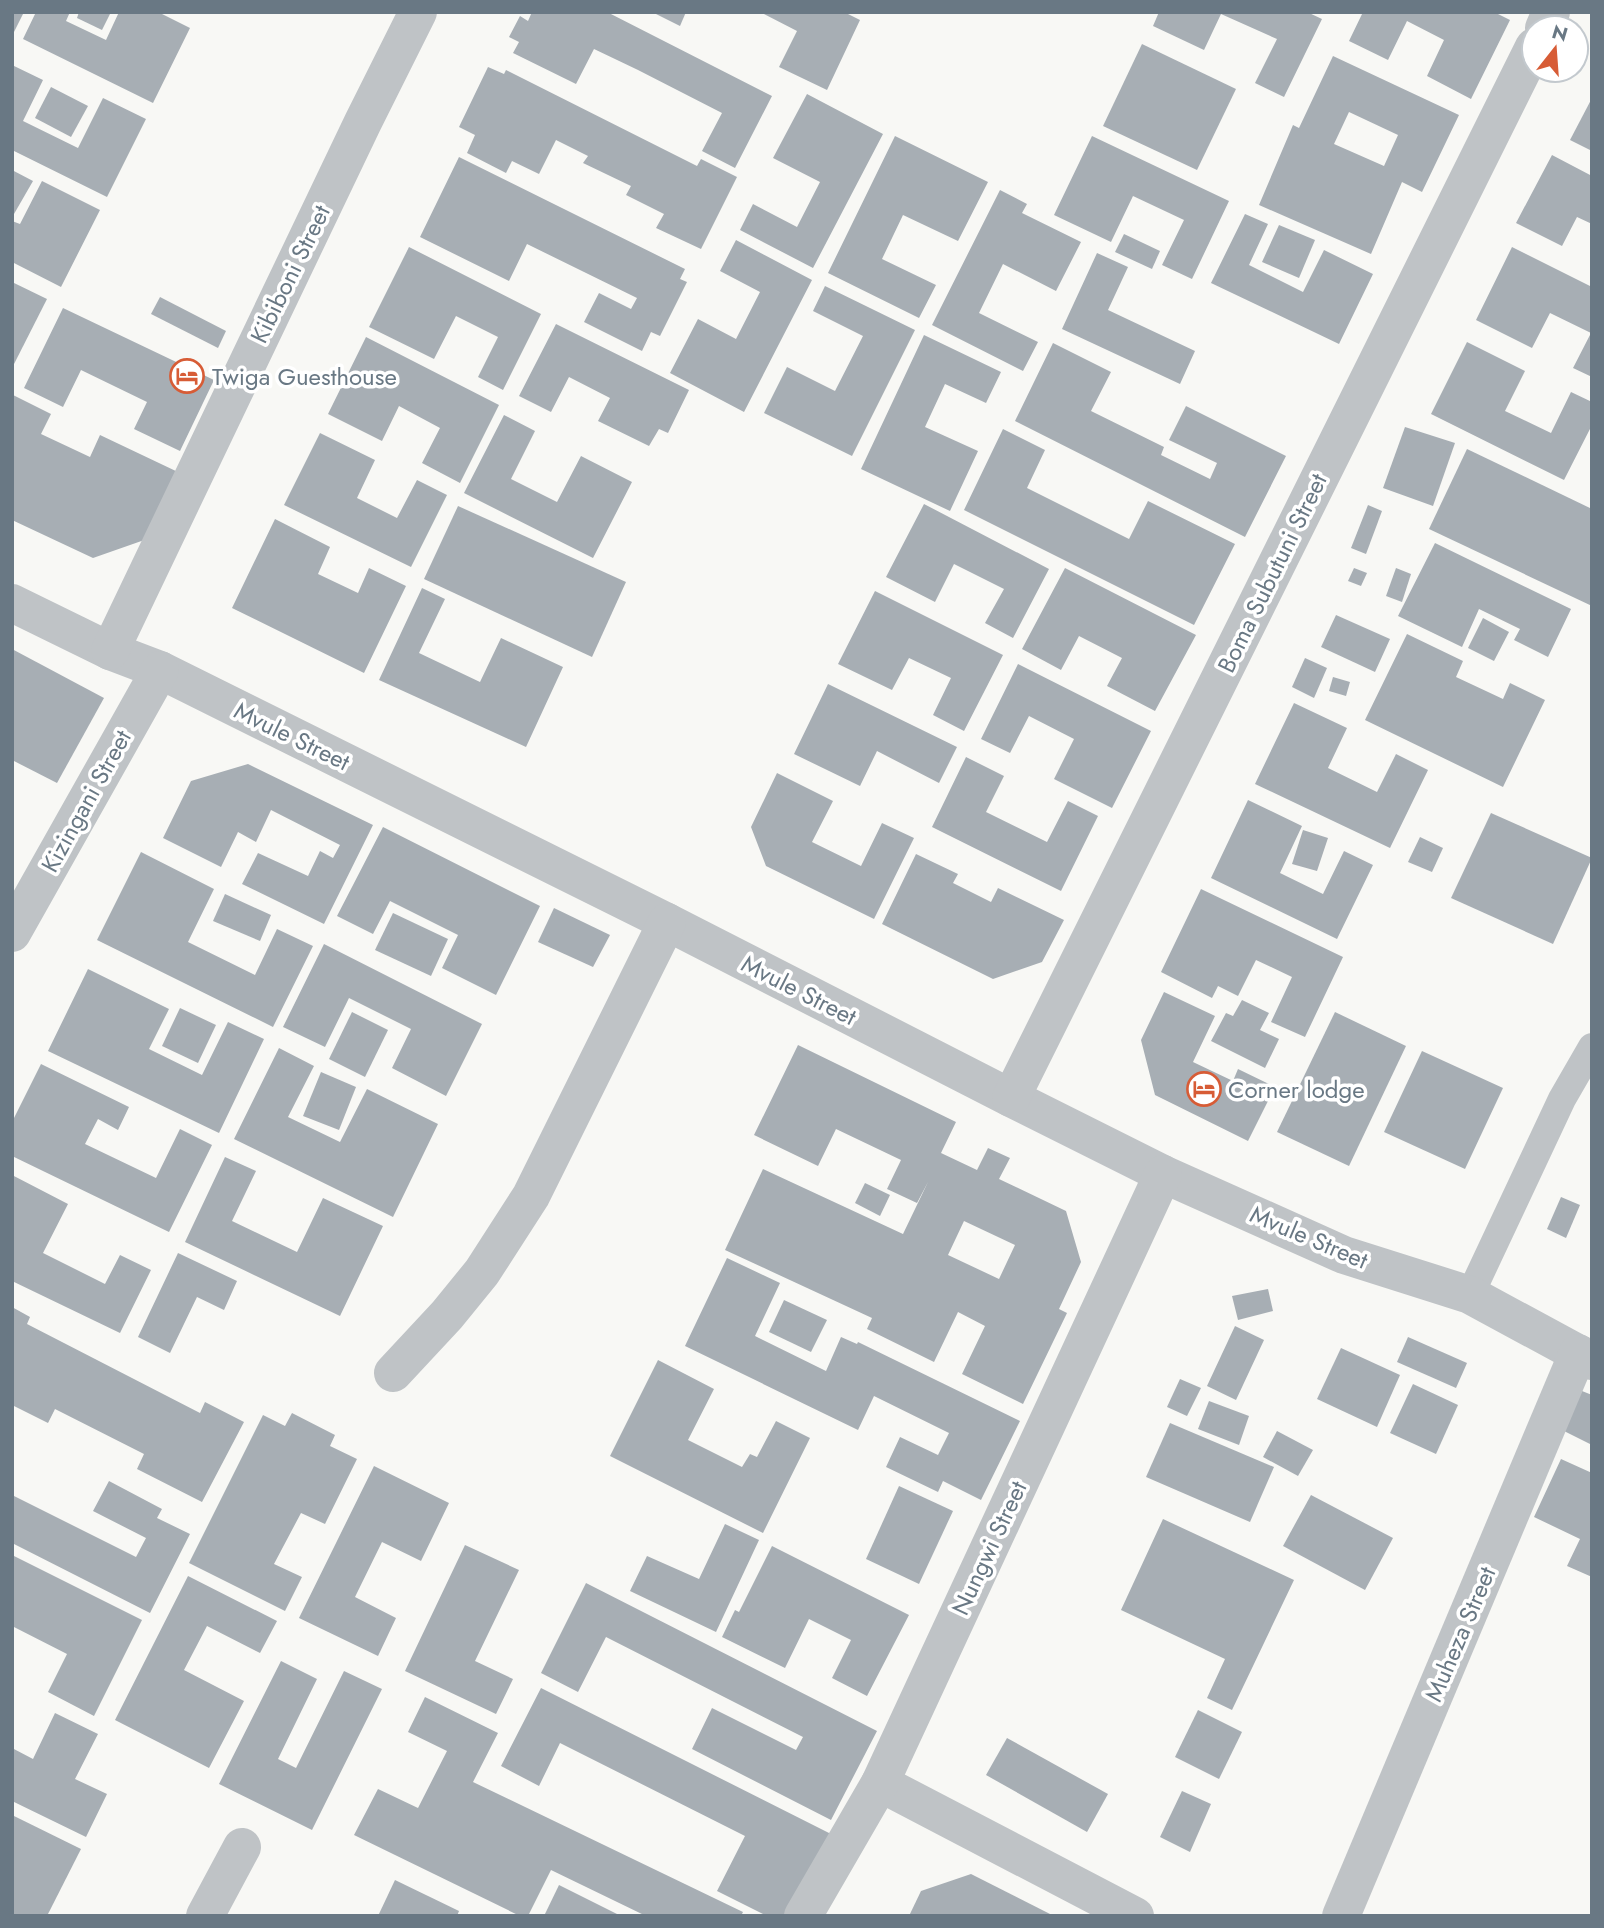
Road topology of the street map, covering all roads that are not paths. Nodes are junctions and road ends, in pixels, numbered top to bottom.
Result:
1 (418, 12) edge
2 (1520, 75) edge
3 (12, 603) edge
4 (110, 650) junction
5 (160, 670) junction
6 (667, 922) junction
7 (12, 933) edge
8 (1592, 1047) edge
9 (1011, 1098) junction
10 (1163, 1174) junction
11 (1470, 1295) junction
12 (1585, 1357) edge
13 (393, 1373) dead end
14 (880, 1783) junction
15 (242, 1847) dead end
16 (205, 1916) edge
17 (803, 1916) edge
18 (1135, 1916) edge
19 (1342, 1916) edge

1 - 4 street, Kibiboni Street
2 - 9 street, Boma Subutuni Street
3 - 4 street, Mvule Street
4 - 5 street, Mvule Street
5 - 6 street, Mvule Street
5 - 7 street, Kizingani Street
6 - 9 street, Mvule Street
6 - 13 street
8 - 11 lane
9 - 10 street, Mvule Street
10 - 11 street, Mvule Street
10 - 14 street, Nungwi Street
11 - 12 street, Mvule Street
12 - 19 street, Muheza Street
14 - 17 street, Nungwi Street
14 - 18 street
15 - 16 street

